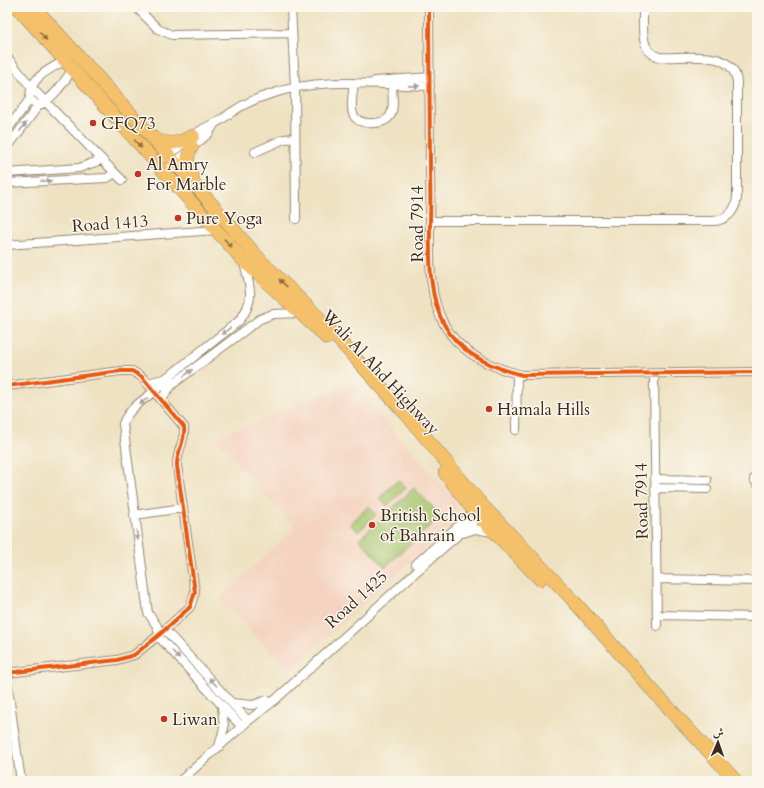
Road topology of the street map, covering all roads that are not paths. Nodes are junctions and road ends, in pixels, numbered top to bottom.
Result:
1 (17, 7) edge
2 (34, 7) edge
3 (136, 7) edge
4 (291, 7) edge
5 (428, 7) edge
6 (643, 7) edge
7 (292, 34) junction
8 (7, 57) edge
9 (69, 65) junction
10 (430, 77) junction
11 (354, 83) junction
12 (371, 83) junction
13 (392, 86) junction
14 (430, 86) junction
15 (31, 87) junction
16 (295, 87) junction
17 (30, 99) junction
18 (46, 101) junction
19 (38, 106) junction
20 (127, 109) junction
21 (7, 130) edge
22 (295, 138) junction
23 (155, 139) junction
24 (192, 141) junction
25 (7, 148) edge
26 (255, 152) dead end
27 (172, 159) junction
28 (101, 160) junction
29 (161, 169) junction
30 (115, 173) junction
31 (7, 174) edge
32 (122, 180) dead end
33 (7, 183) edge
34 (195, 185) junction
35 (296, 219) dead end
36 (430, 221) junction
37 (216, 230) junction
38 (7, 245) edge
39 (243, 260) junction
40 (301, 313) junction
41 (238, 321) junction
42 (245, 329) junction
43 (351, 360) junction
44 (757, 372) edge
45 (172, 374) junction
46 (517, 374) junction
47 (654, 375) junction
48 (147, 383) junction
49 (7, 386) edge
50 (155, 392) junction
51 (162, 401) junction
52 (516, 430) dead end
53 (757, 476) edge
54 (707, 480) dead end
55 (655, 483) junction
56 (757, 484) edge
57 (707, 489) dead end
58 (183, 508) junction
59 (481, 511) junction
60 (134, 515) junction
61 (460, 534) junction
62 (496, 534) junction
63 (657, 579) junction
64 (757, 581) edge
65 (657, 615) junction
66 (757, 617) edge
67 (173, 622) junction
68 (657, 626) dead end
69 (162, 632) junction
70 (601, 633) junction
71 (179, 643) junction
72 (7, 673) edge
73 (7, 681) edge
74 (226, 697) junction
75 (267, 700) junction
76 (220, 704) junction
77 (232, 704) junction
78 (248, 722) junction
79 (217, 748) junction
80 (21, 781) edge
81 (180, 781) edge
82 (736, 781) edge

1 -> 9 main road, Wali Al Ahd Highway
2 - 20 main road, Wali Al Ahd Highway
3 - 7 street
4 - 7 street
5 - 10 street, Road 7914
6 - 36 street
7 - 16 street
8 - 15 street
9 - 15 street
9 - 18 street
9 - 20 main road
9 -> 29 main road, Wali Al Ahd Highway
10 - 12 street
10 - 14 street, Road 7914
11 - 12 street
11 - 13 street
11 - 16 street
12 - 13 street
13 -> 14 street
14 - 36 street, Road 7914
15 - 17 street
15 - 18 street
16 - 22 street
16 - 24 street
17 - 19 street
17 - 21 street
18 - 19 street
18 - 28 street
25 -> 19 street
20 - 23 main road, Wali Al Ahd Highway
22 - 26 street
22 - 35 street
23 - 24 main road
23 - 27 main road, Wali Al Ahd Highway
24 - 27 street
24 - 34 main road
27 - 29 street
27 - 34 main road, Wali Al Ahd Highway
28 - 30 street
28 - 31 street
29 - 37 main road, Wali Al Ahd Highway
30 - 32 street
33 -> 30 street
43 -> 34 main road, Wali Al Ahd Highway
36 - 46 street, Road 7914
37 - 38 street, Road 1413
37 -> 39 main road, Wali Al Ahd Highway
39 - 40 main road, Wali Al Ahd Highway
39 - 41 street
40 - 42 street
40 - 43 main road, Wali Al Ahd Highway
41 - 42 street
41 -> 45 street
51 -> 42 street
43 - 59 main road, Wali Al Ahd Highway
44 - 47 street, Road 7914
45 - 48 street
45 - 50 street
46 - 47 street, Road 7914
46 - 52 street
47 - 55 street, Road 7914
48 - 49 street
48 - 50 street
50 - 51 street
50 -> 60 street
51 - 58 street
53 - 56 street
54 - 55 street
55 - 57 street
55 - 63 street, Road 7914
58 - 60 street
58 - 67 street
59 - 61 street, Road 1425
59 - 62 main road, Wali Al Ahd Highway
59 - 70 main road, Wali Al Ahd Highway
59 - 75 street, Road 1425
60 -> 69 street
61 - 62 street
61 - 78 street, Road 1425
62 - 70 main road, Wali Al Ahd Highway
63 - 64 street
63 - 65 street, Road 7914
65 - 66 street
65 - 68 street, Road 7914
67 - 69 street
67 - 71 street
69 - 71 street
69 - 72 street
69 -> 76 street
70 - 82 main road, Wali Al Ahd Highway
74 -> 71 street
73 - 80 street
74 - 76 street
74 - 77 street
75 - 77 street
75 - 78 street, Road 1425
76 - 78 street
76 - 79 street
77 - 78 street
78 - 79 street, Road 1425
79 - 81 street, Road 1425

